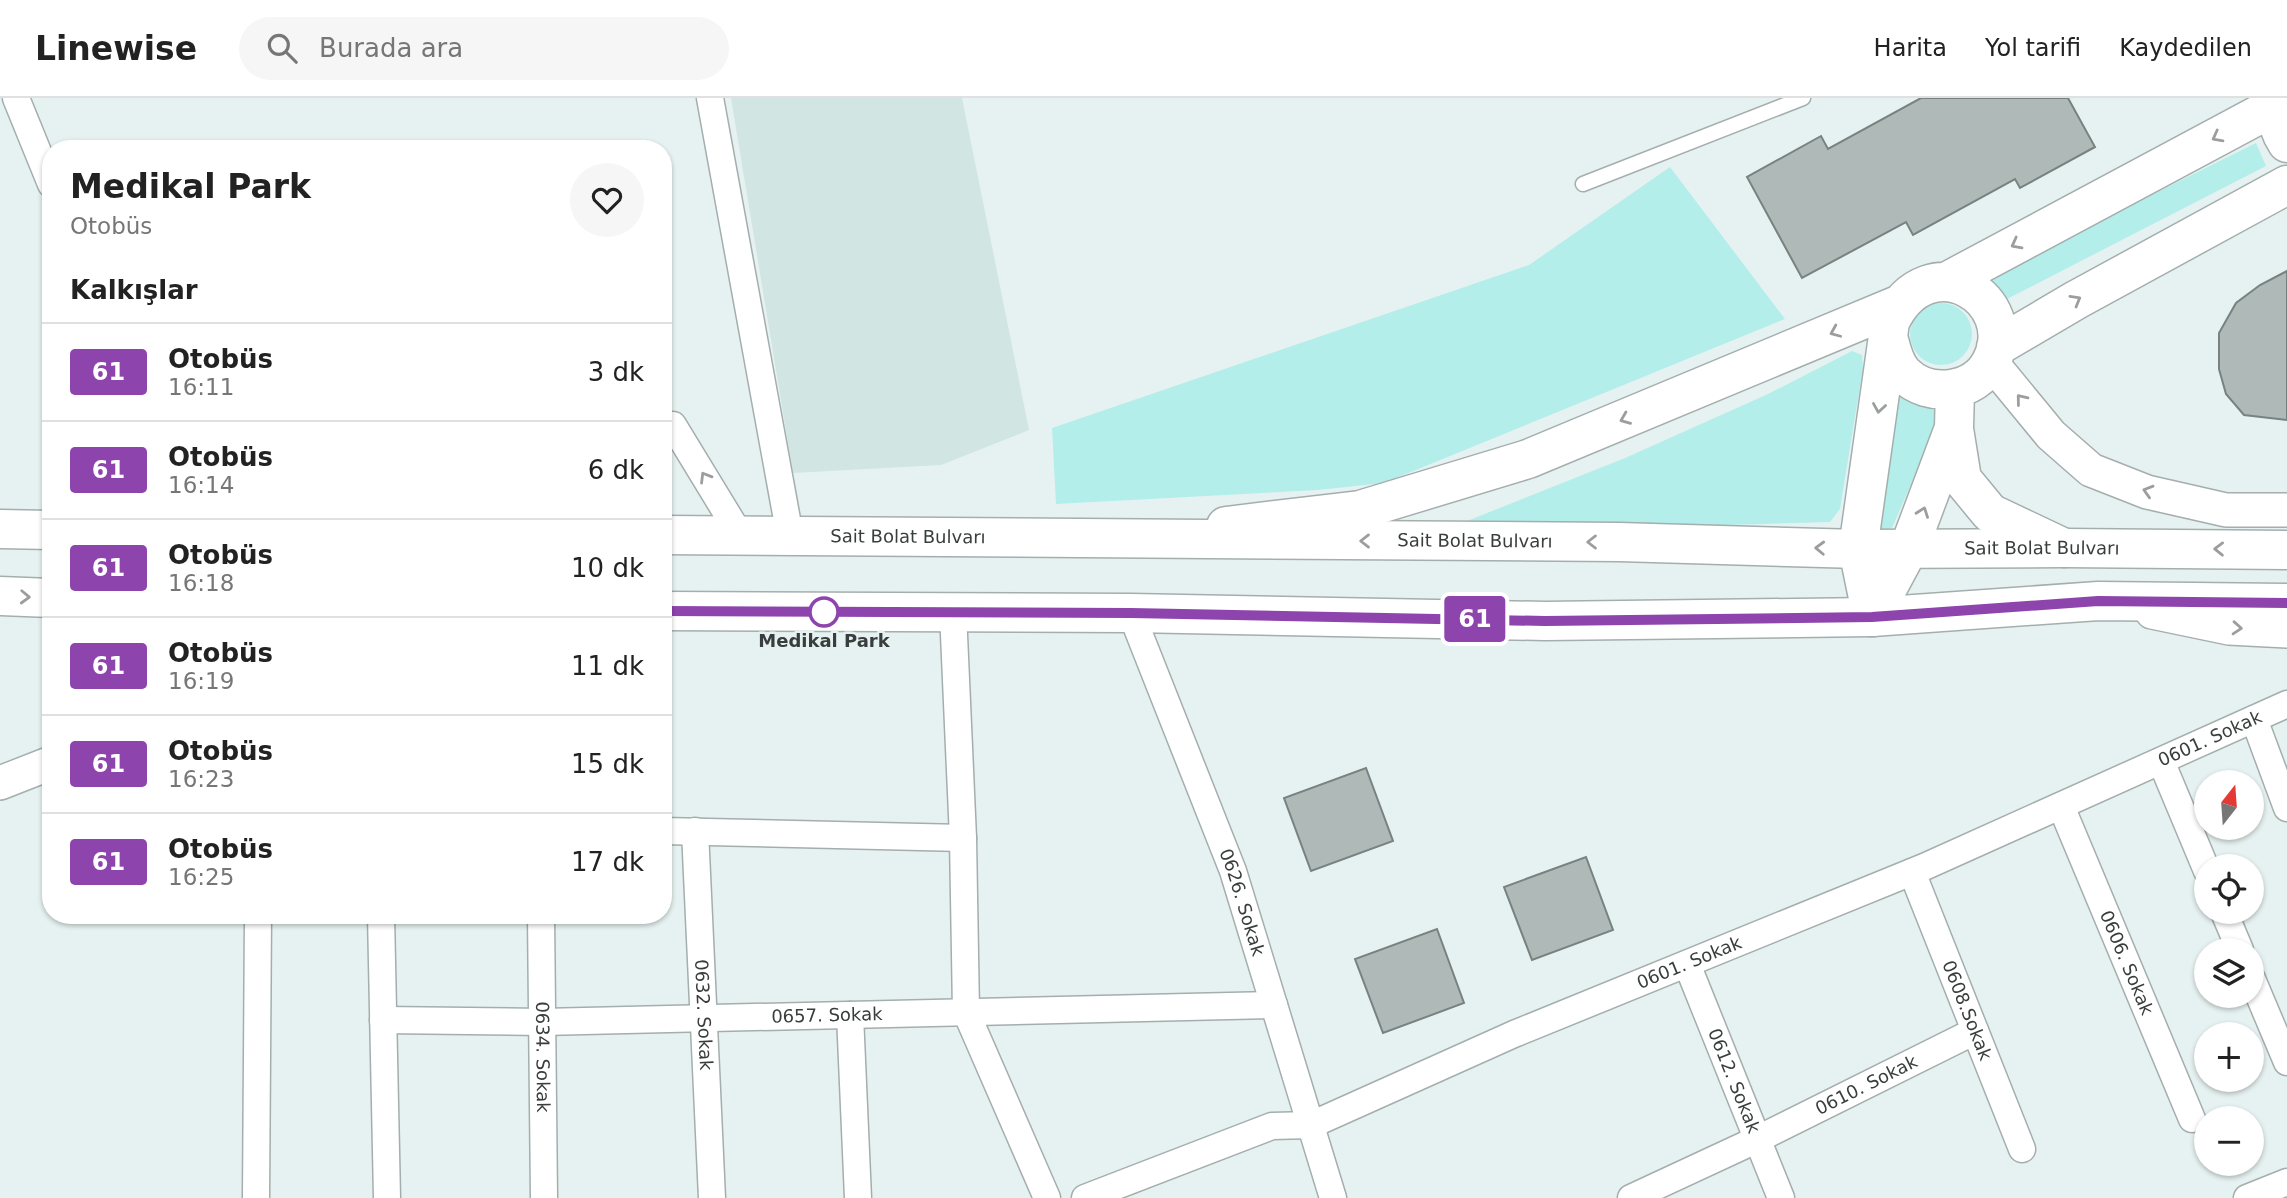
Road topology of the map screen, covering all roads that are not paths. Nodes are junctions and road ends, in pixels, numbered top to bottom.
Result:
1 (16, 98) edge
2 (710, 98) edge
3 (1803, 98) edge
4 (2278, 101) edge
5 (2287, 143) edge
6 (42, 162) edge
7 (1583, 184) dead end
8 (2287, 185) edge
9 (1946, 282) junction
10 (1894, 323) junction
11 (1994, 355) junction
12 (1955, 389) junction
13 (672, 425) edge
14 (1954, 428) junction
15 (2287, 510) edge
16 (0, 529) edge
17 (42, 530) edge
18 (672, 535) edge
19 (740, 535) junction
20 (790, 536) junction
21 (1122, 539) junction
22 (1909, 548) junction
23 (2064, 548) junction
24 (1858, 549) junction
25 (2287, 550) edge
26 (0, 596) edge
27 (42, 598) edge
28 (2098, 601) junction
29 (2287, 603) edge
30 (672, 611) edge
31 (953, 612) junction
32 (1131, 613) junction
33 (1872, 617) junction
34 (2287, 631) edge
35 (2287, 704) edge
36 (2254, 719) junction
37 (2161, 761) junction
38 (42, 766) edge
39 (0, 783) edge
40 (2061, 806) junction
41 (2287, 808) edge
42 (672, 831) edge
43 (695, 831) junction
44 (963, 838) junction
45 (2200, 854) edge
46 (1912, 872) junction
47 (258, 924) edge
48 (381, 924) edge
49 (541, 924) edge
50 (1687, 964) junction
51 (1274, 1005) junction
52 (2264, 1007) edge
53 (966, 1012) junction
54 (850, 1015) junction
55 (704, 1018) junction
56 (383, 1020) junction
57 (542, 1022) junction
58 (1975, 1031) junction
59 (2287, 1062) edge
60 (2192, 1119) dead end
61 (1311, 1125) junction
62 (1758, 1139) junction
63 (2022, 1149) dead end
64 (2287, 1182) edge
65 (256, 1198) edge
66 (387, 1198) edge
67 (544, 1198) edge
68 (712, 1198) edge
69 (858, 1198) edge
70 (1046, 1198) edge
71 (1085, 1198) edge
72 (1333, 1198) edge
73 (1631, 1198) edge
74 (1781, 1198) edge
75 (2247, 1198) edge

1 - 6 street
2 - 20 street
3 - 7 lane
4 - 5 main road
4 -> 9 main road
11 -> 8 main road
9 - 10 main road
9 - 11 main road
10 - 12 main road
10 -> 21 main road
10 -> 24 main road
11 - 12 main road
15 -> 11 street
12 - 14 main road
19 -> 13 street
22 -> 14 main road
14 - 23 main road
16 - 17 main road
18 - 19 main road, Sait Bolat Bulvarı
19 - 20 main road, Sait Bolat Bulvarı
20 - 21 main road, Sait Bolat Bulvarı
24 -> 21 main road, Sait Bolat Bulvarı
22 - 23 main road, Sait Bolat Bulvarı
22 - 24 main road, Sait Bolat Bulvarı
22 - 33 main road
25 -> 23 main road, Sait Bolat Bulvarı
24 - 33 main road
26 -> 27 main road
28 - 29 main road
28 - 33 main road
28 -> 34 street
30 - 31 main road
31 - 32 main road
31 - 44 street
32 - 33 main road
32 - 51 street, 0626. Sokak
35 - 36 street, 0601. Sokak
36 - 37 street, 0601. Sokak
36 - 41 street
37 - 40 street, 0601. Sokak
37 - 45 street
38 - 39 street
40 - 46 street, 0601. Sokak
40 - 60 street, 0606. Sokak
42 - 43 street
43 - 44 street
43 - 55 street, 0632. Sokak
44 - 53 street
46 - 50 street, 0601. Sokak
46 - 58 street, 0608.Sokak
47 - 65 street
48 - 56 street
49 - 57 street, 0634. Sokak
50 - 61 street, 0601. Sokak
50 - 62 street, 0612. Sokak
51 - 53 street, 0657. Sokak
51 - 61 street, 0626. Sokak
52 - 59 street
53 - 54 street, 0657. Sokak
53 - 70 street
54 - 55 street, 0657. Sokak
54 - 69 street
55 - 57 street, 0657. Sokak
55 - 68 street, 0632. Sokak
56 - 57 street, 0657. Sokak
56 - 66 street
57 - 67 street, 0634. Sokak
58 - 62 street, 0610. Sokak
58 - 63 street, 0608.Sokak
61 - 71 street, 0601. Sokak
61 - 72 street, 0626. Sokak
62 - 73 street, 0610. Sokak
62 - 74 street, 0612. Sokak
64 - 75 street

